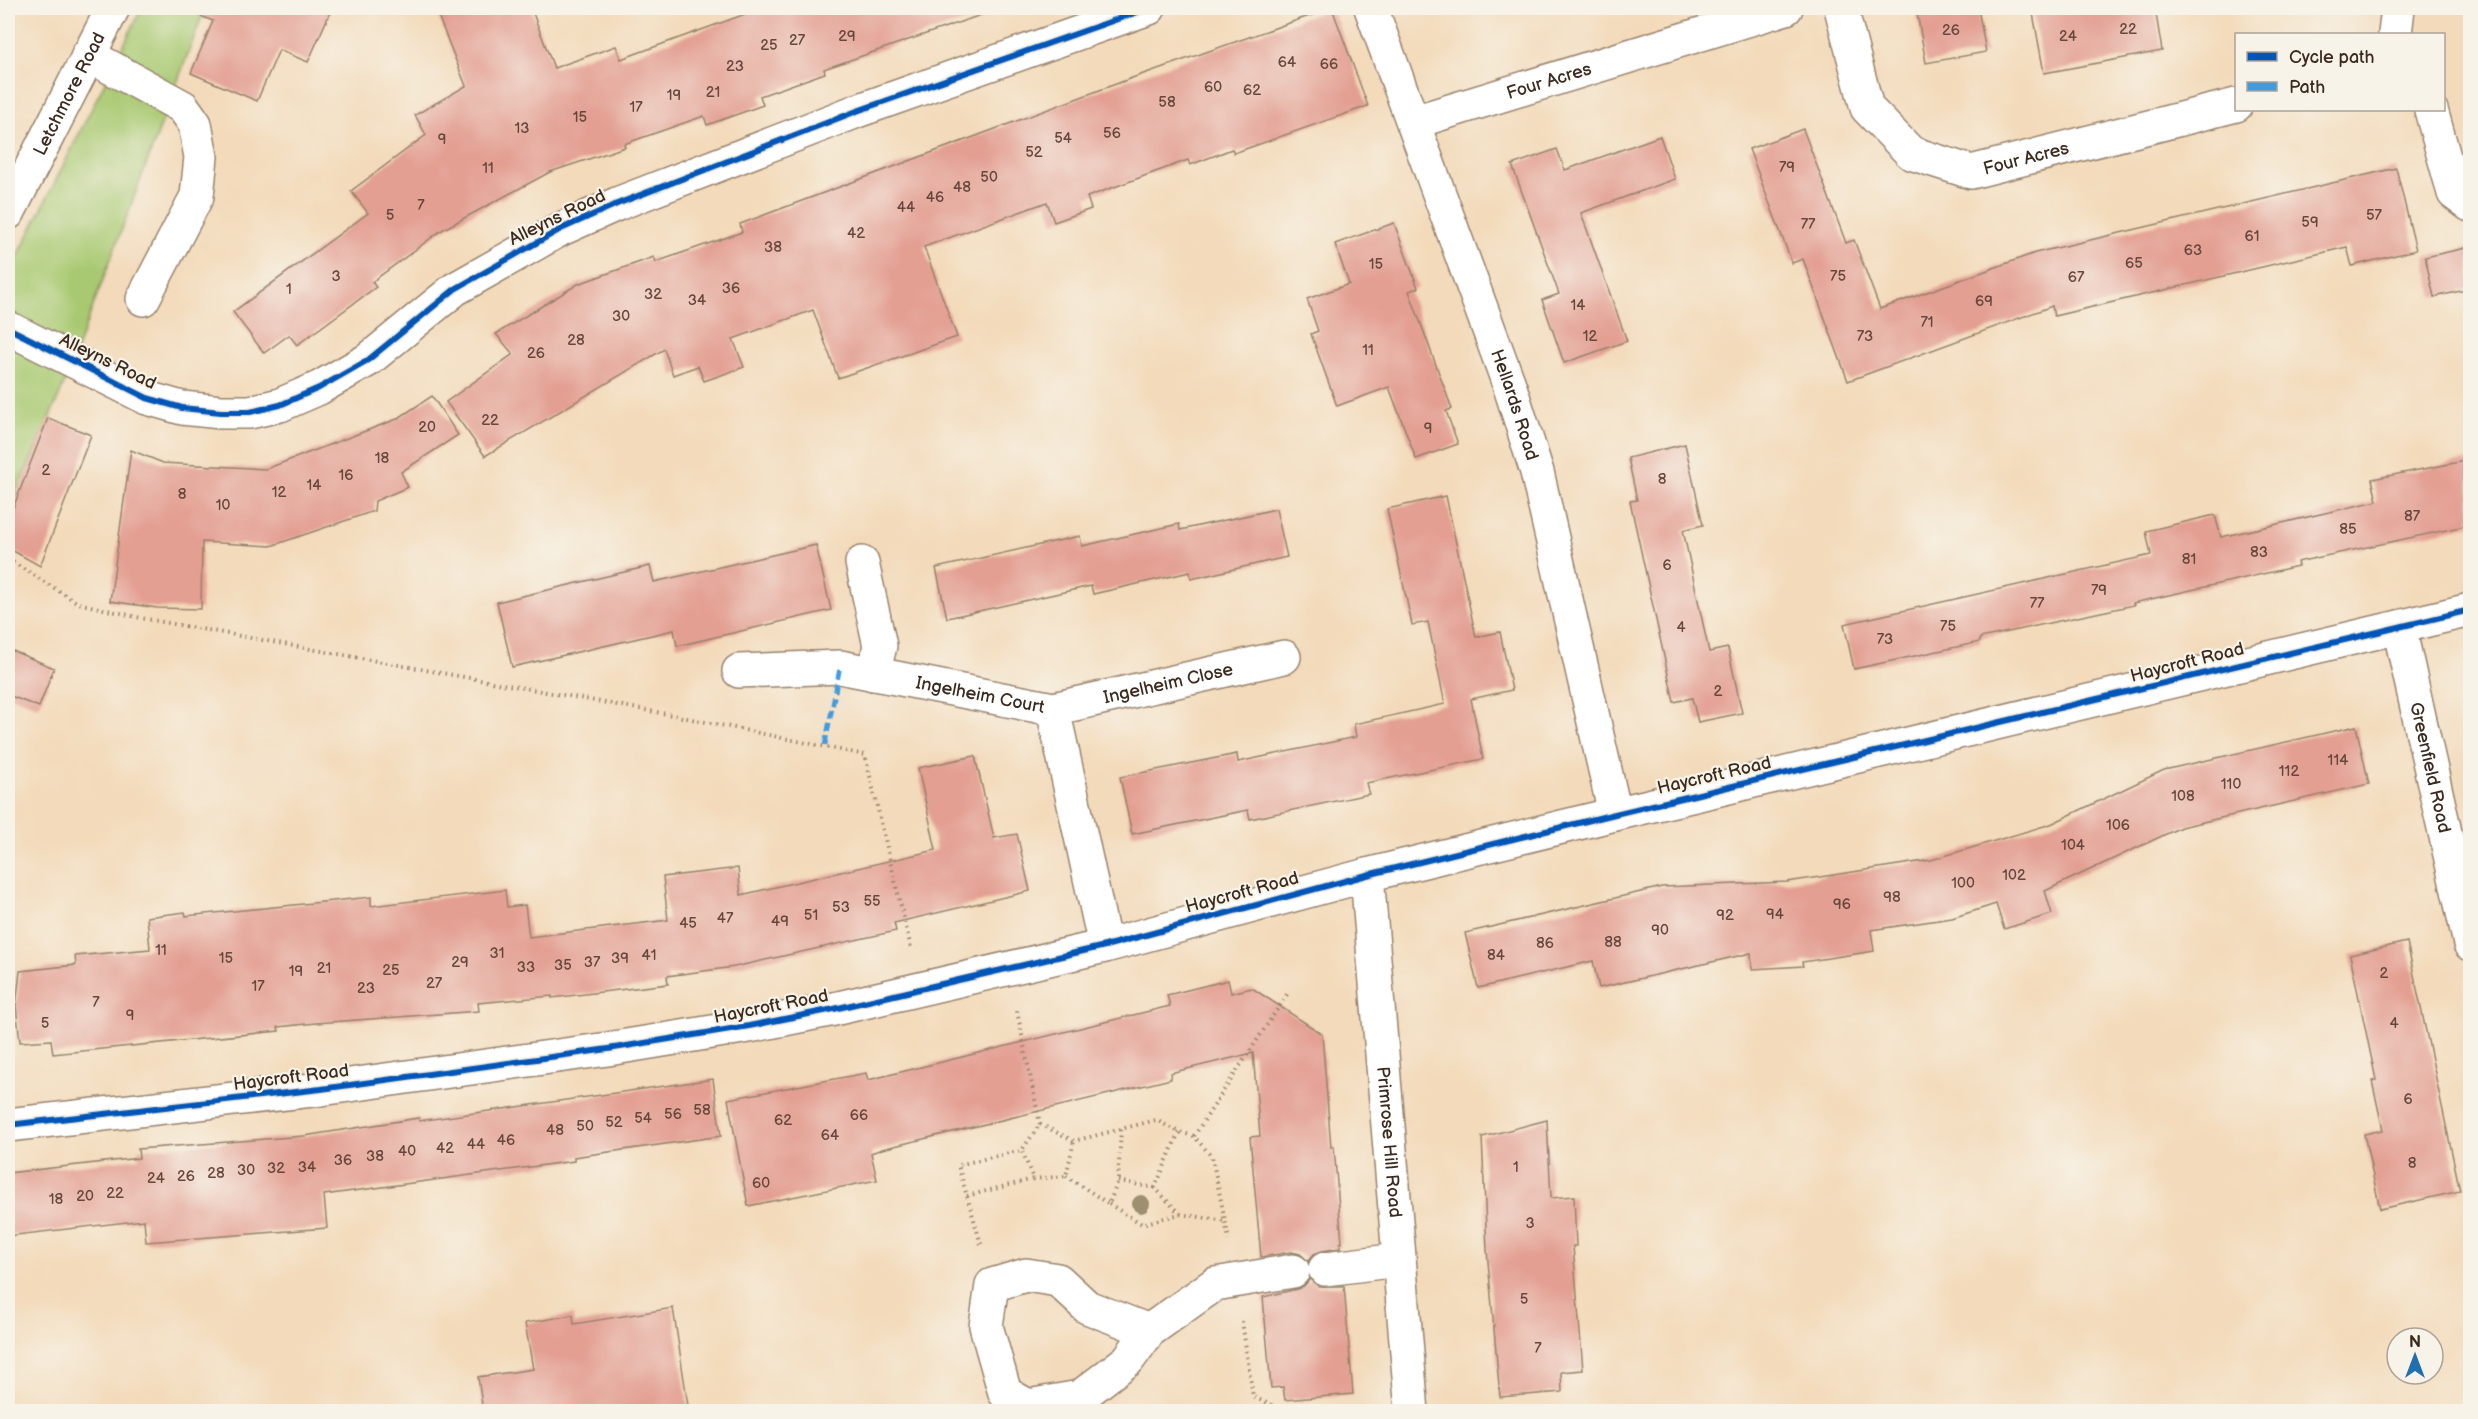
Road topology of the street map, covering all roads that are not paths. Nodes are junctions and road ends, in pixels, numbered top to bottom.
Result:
1 (113, 8) edge
2 (1149, 8) edge
3 (1371, 8) edge
4 (1786, 8) edge
5 (1841, 8) edge
6 (2398, 8) edge
7 (2395, 33) edge
8 (88, 55) junction
9 (2235, 105) edge
10 (2431, 111) edge
11 (1414, 122) junction
12 (2470, 205) edge
13 (8, 213) edge
14 (143, 299) dead end
15 (8, 328) edge
16 (862, 563) dead end
17 (2470, 610) edge
18 (2399, 627) junction
19 (1284, 657) dead end
20 (739, 671) dead end
21 (873, 674) junction
22 (1053, 709) junction
23 (1616, 814) junction
24 (1367, 875) junction
25 (2470, 944) edge
26 (1105, 946) junction
27 (8, 1125) edge
28 (1398, 1260) junction
29 (1149, 1331) junction
30 (1412, 1412) edge

1 - 8 street, Letchmore Road
2 - 15 street, Alleyns Road
3 - 11 street, Hellards Road
4 - 11 street, Four Acres
5 - 9 street, Four Acres
6 - 7 street
8 - 13 street, Letchmore Road
8 - 14 street
10 - 12 street
11 - 23 street, Hellards Road
16 - 21 street
17 - 18 street, Haycroft Road
18 - 23 street, Haycroft Road
18 - 25 street, Greenfield Road
19 - 22 street, Ingelheim Close
20 - 21 street, Ingelheim Court
21 - 22 street, Ingelheim Court
22 - 26 street, Ingelheim Court
23 - 24 street, Haycroft Road
24 - 26 street, Haycroft Road
24 - 28 street, Primrose Hill Road
26 - 27 street, Haycroft Road
28 - 29 street
28 - 30 street, Primrose Hill Road
29 - 29 street

